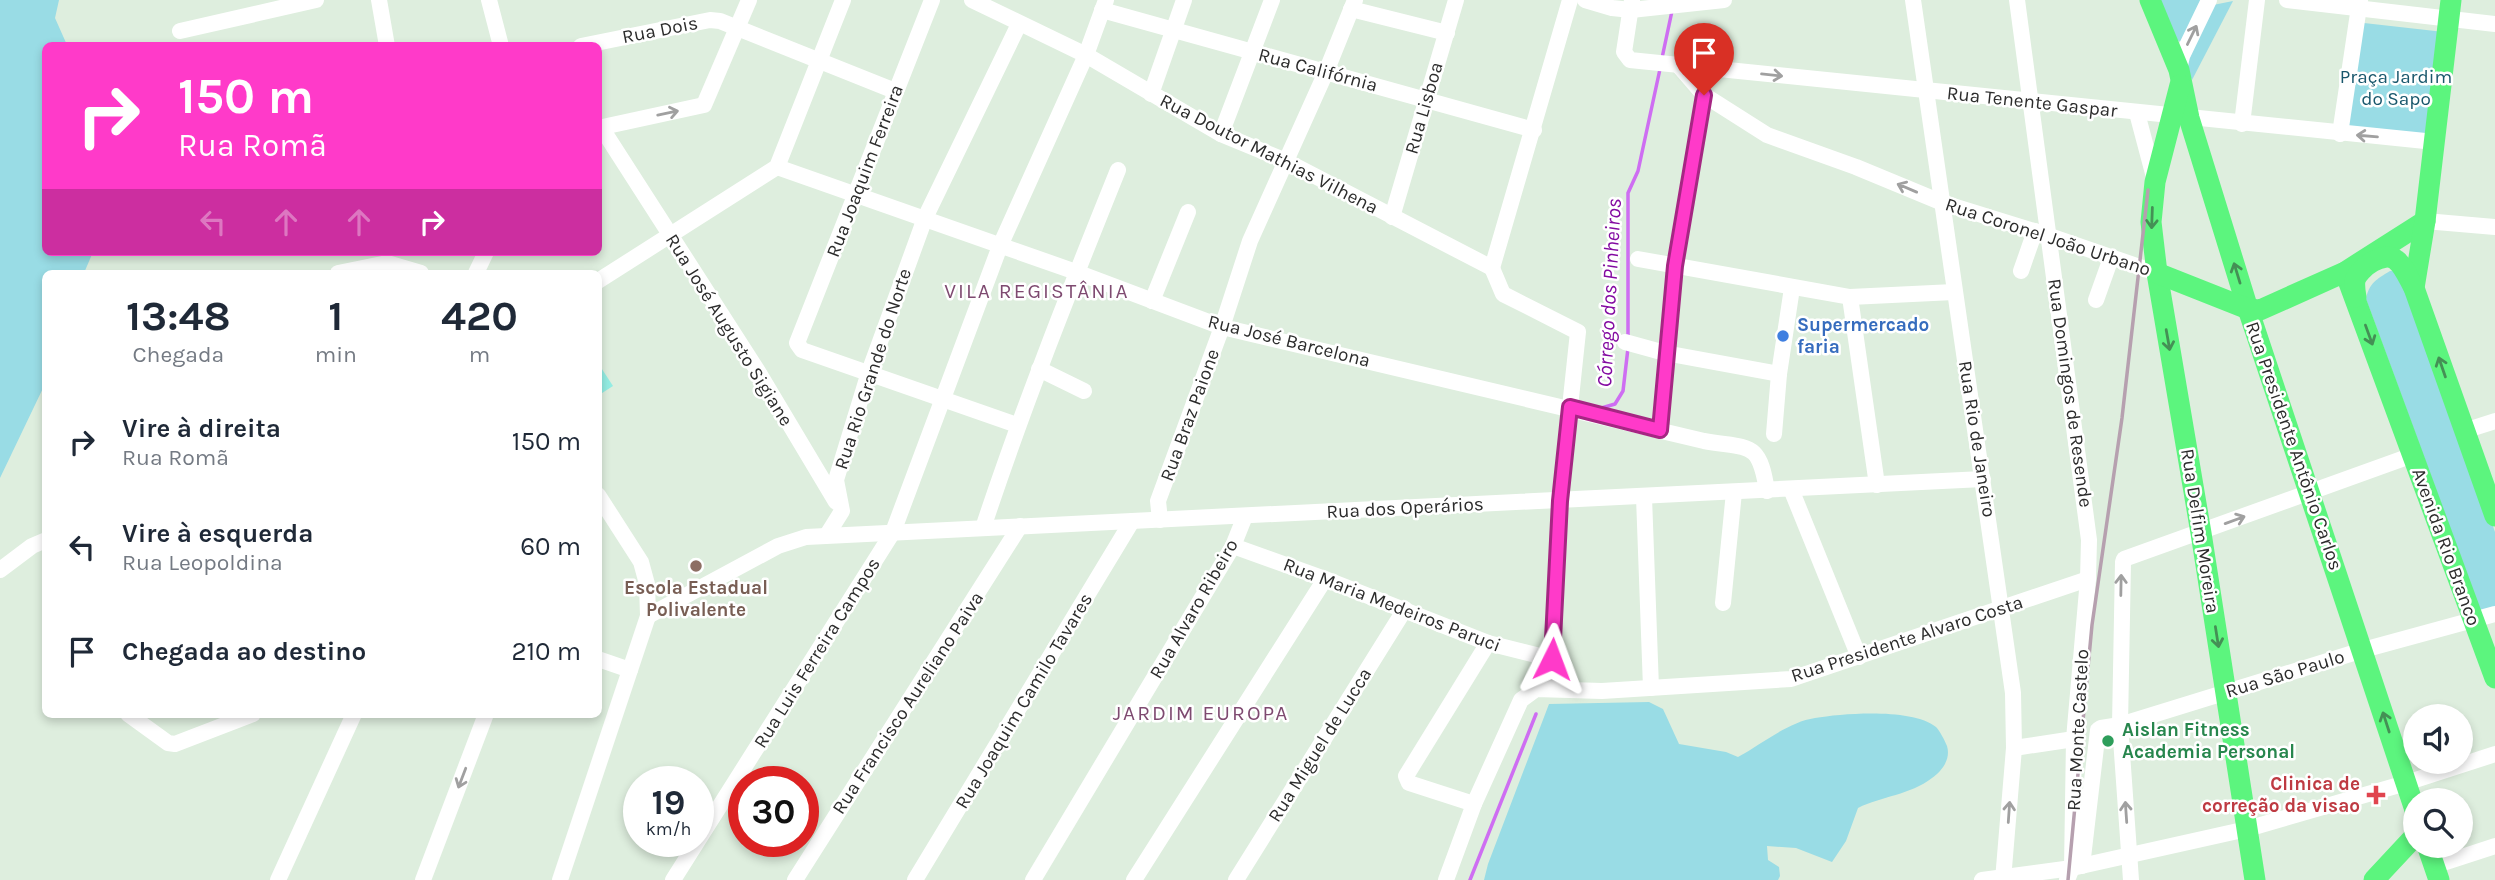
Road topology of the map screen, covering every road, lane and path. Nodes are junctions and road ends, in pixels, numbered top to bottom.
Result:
1 (316, 0) edge
2 (379, 0) edge
3 (489, 0) edge
4 (749, 0) edge
5 (844, 0) edge
6 (932, 0) edge
7 (972, 0) edge
8 (1184, 0) edge
9 (1272, 0) edge
10 (1456, 0) edge
11 (1570, 0) edge
12 (1585, 0) edge
13 (1724, 0) edge
14 (1913, 0) edge
15 (2017, 0) edge
16 (2150, 0) edge
17 (2209, 0) edge
18 (2257, 0) edge
19 (2287, 0) edge
20 (1353, 4) edge
21 (2359, 4) edge
22 (1104, 5) edge
23 (1631, 5) edge
24 (2450, 9) edge
25 (1019, 24) junction
26 (2495, 24) edge
27 (738, 28) junction
28 (1173, 30) junction
29 (180, 31) dead end
30 (1447, 33) junction
31 (386, 42) edge
32 (500, 42) edge
33 (601, 42) edge
34 (1252, 52) junction
35 (1086, 55) junction
36 (820, 60) junction
37 (1679, 66) junction
38 (1326, 72) junction
39 (2180, 75) junction
40 (895, 91) junction
41 (1926, 91) junction
42 (1151, 94) junction
43 (1704, 95) junction
44 (1427, 100) junction
45 (2031, 102) junction
46 (2137, 113) junction
47 (2181, 117) junction
48 (2242, 124) junction
49 (602, 128) edge
50 (1534, 130) junction
51 (602, 131) edge
52 (1221, 134) junction
53 (2340, 134) junction
54 (2435, 142) junction
55 (1286, 162) junction
56 (777, 167) junction
57 (1118, 170) dead end
58 (2155, 181) junction
59 (857, 195) junction
60 (1942, 203) junction
61 (1188, 212) dead end
62 (1392, 217) junction
63 (925, 218) junction
64 (2425, 222) junction
65 (2495, 228) edge
66 (2041, 233) junction
67 (670, 235) junction
68 (1000, 246) junction
69 (389, 257) edge
70 (2111, 258) junction
71 (1638, 260) dead end
72 (1675, 266) junction
73 (1492, 268) junction
74 (348, 270) edge
75 (415, 270) edge
76 (2021, 271) dead end
77 (1076, 272) junction
78 (2345, 272) junction
79 (2157, 273) junction
80 (602, 278) edge
81 (1791, 288) junction
82 (2414, 288) junction
83 (1954, 292) junction
84 (1850, 298) junction
85 (2096, 300) dead end
86 (1152, 301) junction
87 (2357, 302) junction
88 (2248, 309) junction
89 (1222, 327) junction
90 (1625, 342) dead end
91 (1665, 353) junction
92 (1039, 369) junction
93 (869, 372) junction
94 (1779, 374) junction
95 (1084, 391) dead end
96 (944, 398) junction
97 (1570, 407) junction
98 (2495, 421) edge
99 (1017, 425) junction
100 (1660, 430) junction
101 (2464, 431) junction
102 (1774, 435) dead end
103 (2413, 455) junction
104 (1983, 480) junction
105 (1877, 485) junction
106 (1791, 489) junction
107 (1767, 491) junction
108 (1734, 492) junction
109 (2309, 492) junction
110 (1644, 497) junction
111 (602, 501) edge
112 (1560, 501) junction
113 (842, 511) junction
114 (1245, 516) junction
115 (2495, 516) edge
116 (1160, 520) junction
117 (1132, 521) junction
118 (1020, 527) junction
119 (982, 528) junction
120 (893, 532) junction
121 (2201, 533) junction
122 (855, 534) junction
123 (827, 535) junction
124 (42, 542) edge
125 (1233, 545) junction
126 (0, 570) edge
127 (1325, 579) junction
128 (2088, 579) junction
129 (1723, 603) dead end
130 (2001, 607) junction
131 (1405, 609) junction
132 (2495, 614) edge
133 (648, 616) junction
134 (2472, 620) junction
135 (1488, 643) junction
136 (2363, 650) junction
137 (1859, 657) junction
138 (1552, 659) junction
139 (602, 660) edge
140 (631, 670) junction
141 (2495, 678) edge
142 (1651, 688) junction
143 (1555, 689) junction
144 (2225, 692) junction
145 (134, 718) edge
146 (243, 718) edge
147 (352, 718) edge
148 (484, 718) edge
149 (2120, 726) junction
150 (2074, 739) junction
151 (2014, 748) junction
152 (2495, 754) edge
153 (2406, 783) junction
154 (2408, 788) edge
155 (1474, 804) junction
156 (2247, 829) junction
157 (2495, 846) edge
158 (2403, 849) edge
159 (2129, 855) junction
160 (2074, 871) edge
161 (2437, 873) edge
162 (2004, 878) edge
163 (278, 880) edge
164 (423, 880) edge
165 (560, 880) edge
166 (673, 880) edge
167 (795, 880) edge
168 (915, 880) edge
169 (1033, 880) edge
170 (1134, 880) edge
171 (1236, 880) edge
172 (1446, 880) edge
173 (1982, 880) edge
174 (2131, 880) edge
175 (2255, 880) edge
176 (2374, 880) edge

1 - 29 street
2 - 31 street
3 - 32 street
4 - 27 street
5 - 36 street
6 - 40 street, Rua Joaquim Ferreira
7 - 25 street, Rua Doutor Mathias Vilhena
8 - 28 street
9 - 34 street
10 - 30 street, Rua Lisboa
11 - 50 street
12 - 23 street
13 - 23 street
14 - 41 street, Rua Rio de Janeiro
15 - 45 street, Rua Domingos de Resende
16 - 39 main road, Rua Presidente Antônio Carlos
39 -> 17 street
18 - 48 street
19 - 21 street
20 - 30 street
20 - 38 street, Rua Braz Paione
21 - 24 street
21 - 53 street
22 - 28 street, Rua Califórnia
22 - 35 street, Rua Luis Ferreira Campos
23 - 37 street, Rua Tenente Gaspar
24 - 26 street
24 - 54 main road
25 - 35 street, Rua Doutor Mathias Vilhena
25 - 63 street, Rua Rio Grande do Norte
27 - 33 street, Rua Dois
27 - 36 street, Rua Dois
49 -> 27 street
28 - 34 street, Rua Califórnia
28 - 42 street
30 - 44 street, Rua Lisboa
34 - 38 street, Rua Califórnia
34 - 52 street
35 - 42 street, Rua Doutor Mathias Vilhena
35 - 68 street, Rua Luis Ferreira Campos
36 - 40 street, Rua Dois
36 - 56 street
37 -> 41 street, Rua Tenente Gaspar
37 - 43 street, Rua Coronel João Urbano
38 - 44 street, Rua Califórnia
38 - 55 street, Rua Braz Paione
39 - 47 main road, Rua Presidente Antônio Carlos
40 - 59 street, Rua Joaquim Ferreira
41 - 45 street, Rua Tenente Gaspar
41 - 60 street, Rua Rio de Janeiro
42 - 52 street, Rua Doutor Mathias Vilhena
60 -> 43 street, Rua Coronel João Urbano
43 - 72 street
44 - 50 street, Rua Califórnia
44 - 62 street, Rua Lisboa
45 - 46 street, Rua Tenente Gaspar
45 - 66 street, Rua Domingos de Resende
46 - 47 street, Rua Tenente Gaspar
46 - 58 street, Rua Delfim Moreira
47 - 48 street, Rua Tenente Gaspar
47 - 58 main road, Rua Delfim Moreira
88 -> 47 main road, Rua Presidente Antônio Carlos
48 - 53 street, Rua Tenente Gaspar
50 - 73 street
51 - 67 street, Rua José Augusto Sigiane
52 - 55 street, Rua Doutor Mathias Vilhena
54 -> 53 street, Rua Tenente Gaspar
54 - 64 main road
55 - 62 street, Rua Doutor Mathias Vilhena
55 - 89 street, Rua Braz Paione
56 - 59 street, Rua José Barcelona
56 - 67 street
57 - 77 street
58 -> 79 main road, Rua Delfim Moreira
59 - 63 street, Rua José Barcelona
59 - 93 street, Rua Joaquim Ferreira
60 - 66 street, Rua Coronel João Urbano
60 - 83 street, Rua Rio de Janeiro
61 - 86 street
62 - 73 street, Rua Doutor Mathias Vilhena
63 - 68 street, Rua José Barcelona
63 - 93 street, Rua Rio Grande do Norte
64 - 65 street
64 - 78 main road
64 - 82 main road
66 - 70 street, Rua Coronel João Urbano
66 - 76 street
66 - 128 street, Rua Domingos de Resende
67 - 80 street
67 - 113 street, Rua José Augusto Sigiane
68 - 77 street, Rua José Barcelona
68 - 96 street, Rua Luis Ferreira Campos
69 - 74 street
69 - 75 street
70 - 79 street, Rua Coronel João Urbano
70 - 85 street
71 - 72 street
72 - 81 street
72 - 91 street
73 - 97 street
77 - 86 street, Rua José Barcelona
77 - 92 street
78 - 87 main road, Avenida Rio Branco
78 - 88 main road
79 - 88 main road, Rua Coronel João Urbano
79 -> 121 main road, Rua Delfim Moreira
81 - 84 street
81 - 94 street
82 - 87 main road
101 -> 82 main road
83 - 84 street
83 - 104 street, Rua Rio de Janeiro
84 - 105 street
86 - 89 street, Rua José Barcelona
87 -> 103 main road, Avenida Rio Branco
88 - 109 main road, Rua Presidente Antônio Carlos
89 - 97 street, Rua José Barcelona
89 - 116 street, Rua Braz Paione
90 - 91 street
91 - 94 street
91 - 100 street
92 - 95 street
92 - 99 street
93 - 96 street
93 - 113 street, Rua Rio Grande do Norte
94 - 102 street
96 - 99 street
96 - 120 street, Rua Luis Ferreira Campos
97 - 100 street, Rua José Barcelona
97 - 112 street
98 - 101 street
99 - 119 street
100 - 107 street, Rua José Barcelona
101 - 115 main road
103 - 109 street
103 - 134 main road, Avenida Rio Branco
104 - 105 street, Rua dos Operários
104 - 130 street, Rua Rio de Janeiro
105 - 106 street, Rua dos Operários
106 - 107 street, Rua dos Operários
106 - 137 street
107 - 108 street, Rua dos Operários
108 - 110 street, Rua dos Operários
108 - 129 street
121 -> 109 street
109 - 136 main road, Rua Presidente Antônio Carlos
110 - 112 street, Rua dos Operários
110 - 142 street
111 - 133 street
112 - 114 street, Rua dos Operários
112 - 138 street
113 - 122 street, Rua José Augusto Sigiane
113 - 123 street
114 - 116 street, Rua dos Operários
114 - 125 street, Rua Alvaro Ribeiro
116 - 117 street, Rua dos Operários
117 - 118 street, Rua dos Operários
117 - 168 street, Rua Joaquim Camilo Tavares
118 - 119 street, Rua dos Operários
118 - 167 street, Rua Francisco Aureliano Paiva
119 - 120 street, Rua dos Operários
120 - 122 street, Rua dos Operários
120 - 166 street, Rua Luis Ferreira Campos
121 -> 144 main road, Rua Delfim Moreira
149 -> 121 street
122 - 123 street, Rua dos Operários
123 - 133 street
124 - 126 street
125 - 127 street, Rua Maria Medeiros Paruci
125 - 169 street, Rua Alvaro Ribeiro
127 - 131 street, Rua Maria Medeiros Paruci
127 - 170 street
128 - 130 street, Rua Presidente Alvaro Costa
128 - 150 street, Rua Monte Castelo
130 - 137 street, Rua Presidente Alvaro Costa
130 - 151 street, Rua Rio de Janeiro
131 - 135 street, Rua Maria Medeiros Paruci
131 - 171 street, Rua Miguel de Lucca
132 - 134 street, Rua São Paulo
133 - 140 street
134 - 136 street, Rua São Paulo
134 - 141 main road, Avenida Rio Branco
135 - 138 street, Rua Maria Medeiros Paruci
135 - 155 street
136 - 144 street, Rua São Paulo
153 -> 136 main road, Rua Presidente Antônio Carlos
137 - 142 street, Rua Presidente Alvaro Costa
138 - 143 street
139 - 140 street
140 - 165 street
142 - 143 street, Rua Presidente Alvaro Costa
143 - 155 street, Rua Presidente Alvaro Costa
144 - 149 street, Rua São Paulo
144 - 156 main road, Rua Delfim Moreira
145 - 146 street
147 - 163 street
148 -> 164 street
159 -> 149 street
149 - 160 street, Rua São Paulo
150 - 151 street
150 - 160 street, Rua Monte Castelo
162 -> 151 street, Rua Rio de Janeiro
152 - 153 street
153 - 154 main road, Rua Presidente Antônio Carlos
153 - 156 street
155 - 172 street, Rua Presidente Alvaro Costa
156 - 159 street
156 - 175 main road, Rua Delfim Moreira
157 - 161 street
158 - 176 main road
159 - 160 street
159 - 174 street
160 - 162 street
162 - 173 street

